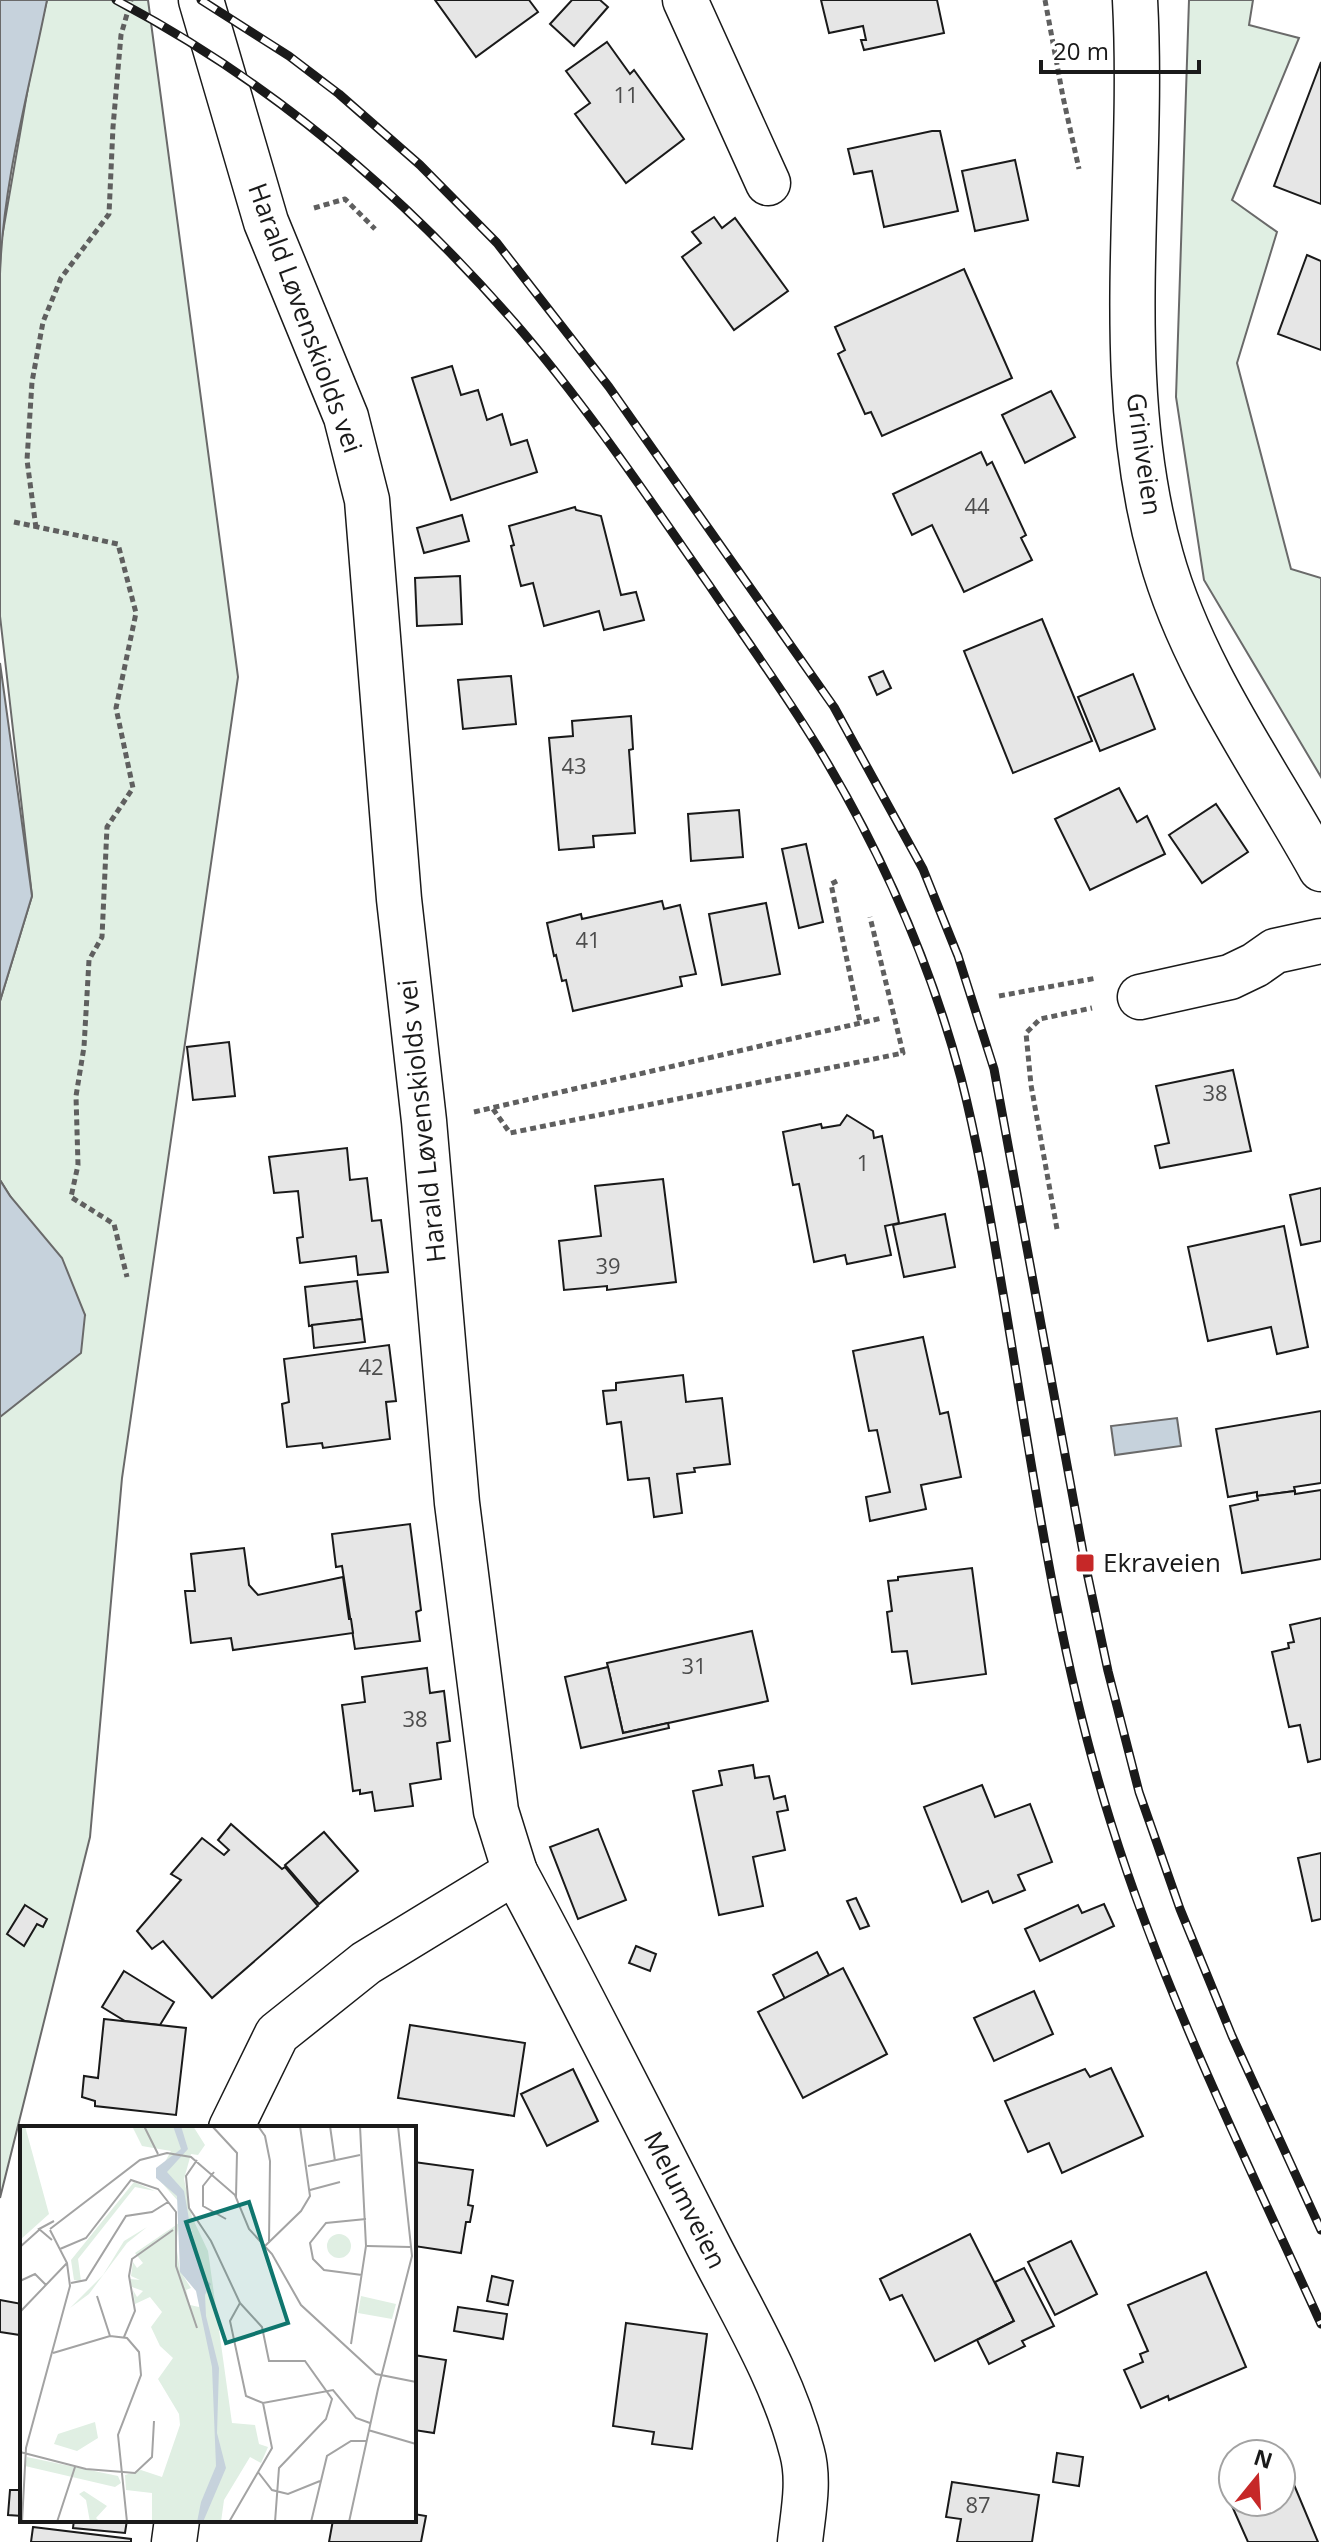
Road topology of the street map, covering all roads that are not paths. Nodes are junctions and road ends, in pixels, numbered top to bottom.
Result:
1 (201, 0) edge
2 (685, 0) edge
3 (1135, 0) edge
4 (768, 183) dead end
5 (1321, 869) edge
6 (1321, 941) edge
7 (1140, 997) road end
8 (515, 1872) junction
9 (232, 2126) edge
10 (177, 2522) edge
11 (174, 2542) edge
12 (800, 2542) edge

1 - 8 street, Harald Løvenskiolds vei
2 - 4 street
3 - 5 street, Griniveien
6 - 7 street
8 - 9 street
8 - 12 street, Melumveien
10 - 11 street

